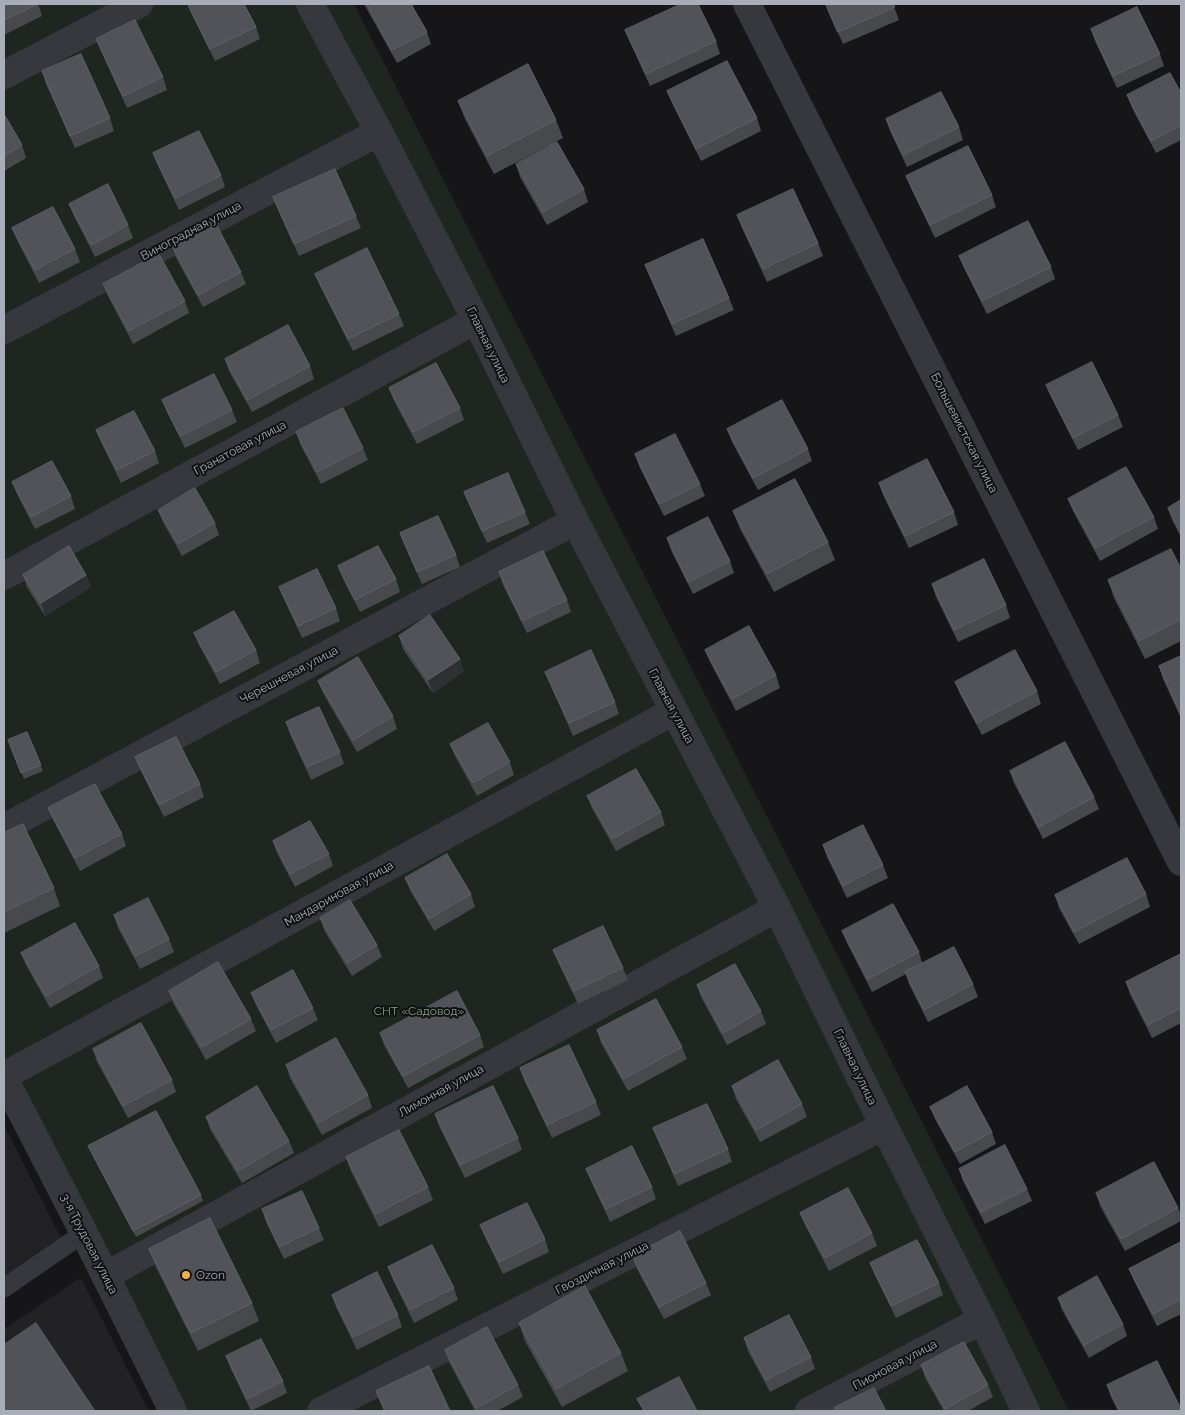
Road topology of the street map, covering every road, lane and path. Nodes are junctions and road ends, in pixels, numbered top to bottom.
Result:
1 (138, 4) edge
2 (310, 4) edge
3 (747, 4) edge
4 (4, 75) edge
5 (379, 132) junction
6 (476, 320) junction
7 (4, 330) edge
8 (575, 522) junction
9 (4, 576) edge
10 (674, 711) junction
11 (4, 828) edge
12 (1181, 862) edge
13 (777, 908) junction
14 (4, 1077) edge
15 (884, 1126) junction
16 (84, 1233) junction
17 (105, 1276) junction
18 (4, 1288) edge
19 (982, 1320) junction
20 (173, 1411) edge
21 (320, 1411) edge
22 (809, 1411) edge
23 (1026, 1411) edge

1 - 4 street
2 - 5 street, Главная улица
3 - 12 street, Большевистская улица
5 - 6 street, Главная улица
5 - 7 street, Виноградная улица
6 - 8 street, Главная улица
6 - 9 street, Гранатовая улица
8 - 10 street, Главная улица
8 - 11 street, Черешневая улица
10 - 13 street, Главная улица
10 - 14 street, Мандариновая улица
13 - 15 street, Главная улица
13 - 17 street, Лимонная улица
14 - 16 street, 3-я Трудовая улица
15 - 19 street, Главная улица
15 - 21 street, Гвоздичная улица
16 - 17 street, 3-я Трудовая улица
16 - 18 lane
17 - 20 street, 3-я Трудовая улица
19 - 22 street, Пионовая улица
19 - 23 street, Главная улица

